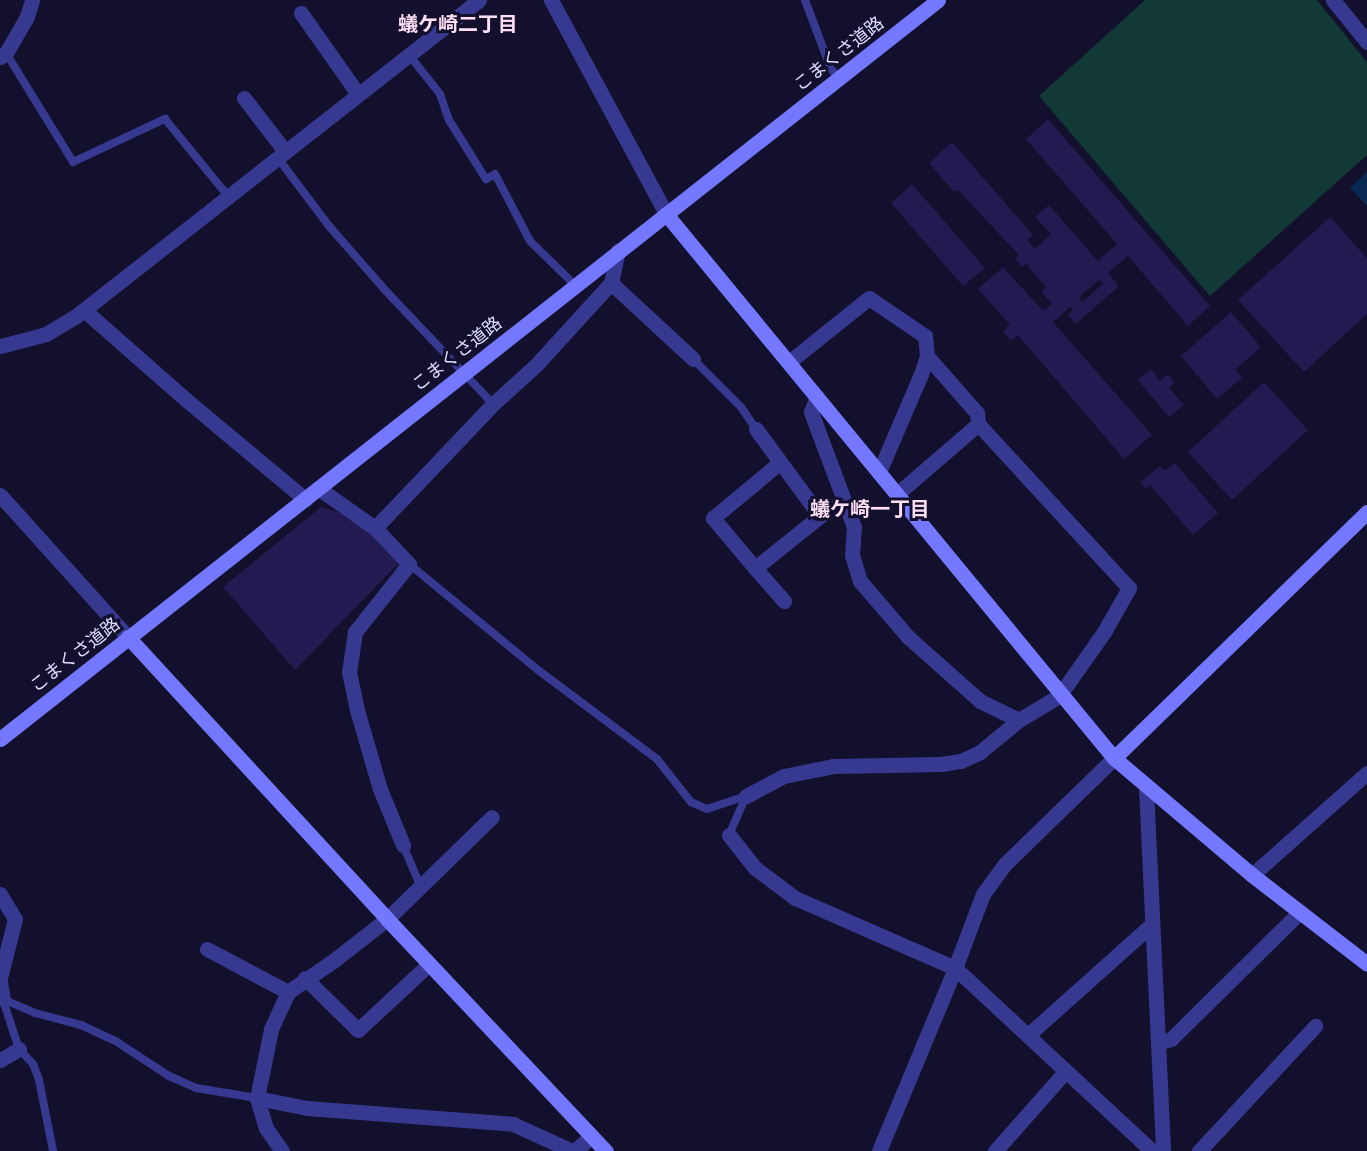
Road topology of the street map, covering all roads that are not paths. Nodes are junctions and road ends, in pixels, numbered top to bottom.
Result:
1 (32, 0) edge
2 (479, 0) edge
3 (551, 0) edge
4 (805, 0) edge
5 (938, 0) edge
6 (1333, 0) edge
7 (301, 12) dead end
8 (1367, 42) edge
9 (3, 55) edge
10 (409, 55) junction
11 (838, 78) junction
12 (358, 94) junction
13 (244, 98) dead end
14 (281, 153) junction
15 (228, 196) junction
16 (666, 214) junction
17 (618, 251) junction
18 (611, 283) junction
19 (575, 285) junction
20 (84, 310) junction
21 (0, 346) edge
22 (927, 356) junction
23 (693, 359) joint
24 (789, 362) junction
25 (463, 374) junction
26 (817, 397) junction
27 (493, 404) junction
28 (978, 424) junction
29 (756, 429) joint
30 (779, 463) junction
31 (879, 472) junction
32 (318, 488) junction
33 (897, 494) junction
34 (0, 495) edge
35 (305, 499) junction
36 (843, 501) junction
37 (1367, 512) edge
38 (820, 516) junction
39 (375, 528) junction
40 (409, 564) junction
41 (754, 568) junction
42 (784, 601) dead end
43 (129, 637) junction
44 (1059, 696) junction
45 (1019, 720) junction
46 (0, 740) edge
47 (1113, 759) junction
48 (1367, 773) edge
49 (1146, 788) junction
50 (747, 796) junction
51 (492, 817) dead end
52 (729, 835) joint
53 (403, 845) joint
54 (1252, 875) junction
55 (420, 885) junction
56 (0, 894) edge
57 (1300, 912) junction
58 (387, 919) junction
59 (1152, 924) junction
60 (207, 950) dead end
61 (429, 964) junction
62 (1367, 964) edge
63 (955, 968) junction
64 (305, 978) junction
65 (0, 980) edge
66 (288, 992) junction
67 (1, 999) edge
68 (1315, 1026) dead end
69 (1028, 1035) junction
70 (1158, 1043) junction
71 (19, 1049) junction
72 (0, 1060) edge
73 (1065, 1072) junction
74 (257, 1098) junction
75 (592, 1136) junction
76 (53, 1151) edge
77 (282, 1151) edge
78 (573, 1151) edge
79 (606, 1151) edge
80 (879, 1151) edge
81 (995, 1151) edge
82 (1152, 1151) edge
83 (1163, 1151) edge
84 (1198, 1151) edge

1 - 9 street
2 - 10 street
3 - 16 street
4 - 11 lane
5 - 11 street, こまくさ道路
6 - 8 street
7 - 12 street
9 - 15 lane
10 - 12 street
10 - 19 lane
11 - 16 street, こまくさ道路
12 - 14 street
13 - 14 street
14 - 15 street
14 - 25 lane
15 - 20 street
16 - 17 street, こまくさ道路
16 - 24 street
17 - 18 street
17 - 19 street, こまくさ道路
18 - 23 street
18 - 27 street
19 - 25 street, こまくさ道路
20 - 21 street
20 - 35 street
22 - 24 street
22 - 28 street
22 - 31 street
23 - 29 lane
24 - 26 street
25 - 27 lane
25 - 32 street, こまくさ道路
26 - 31 street
26 - 36 street
27 - 39 street
28 - 33 street
28 - 44 street
29 - 30 street
30 - 38 street
30 - 41 street
31 - 33 street
32 - 35 street, こまくさ道路
32 - 39 street
33 - 44 street
34 - 43 street
35 - 43 street, こまくさ道路
36 - 38 street
36 - 45 street
37 - 47 street
38 - 41 street
39 - 40 street
40 - 50 lane
40 - 53 street
41 - 42 street
43 - 46 street, こまくさ道路
43 - 58 street
44 - 45 street
44 - 47 street
45 - 50 street
47 - 49 street
47 - 63 street
48 - 54 street
49 - 54 street
49 - 59 street
50 - 52 lane
51 - 55 street
52 - 63 street
53 - 55 lane
54 - 57 street
55 - 58 street
56 - 65 street
57 - 62 street
57 - 70 street
58 - 61 street
58 - 64 street
59 - 69 street
59 - 70 street
60 - 66 street
61 - 64 street
61 - 75 street
63 - 69 street
63 - 80 street
64 - 66 street
65 - 67 street
66 - 74 street
67 - 71 lane
67 - 74 lane
68 - 84 street
69 - 73 street
70 - 83 street
71 - 72 street
71 - 76 lane
73 - 81 street
73 - 82 street
74 - 77 street
74 - 78 street
75 - 78 street
75 - 79 street

